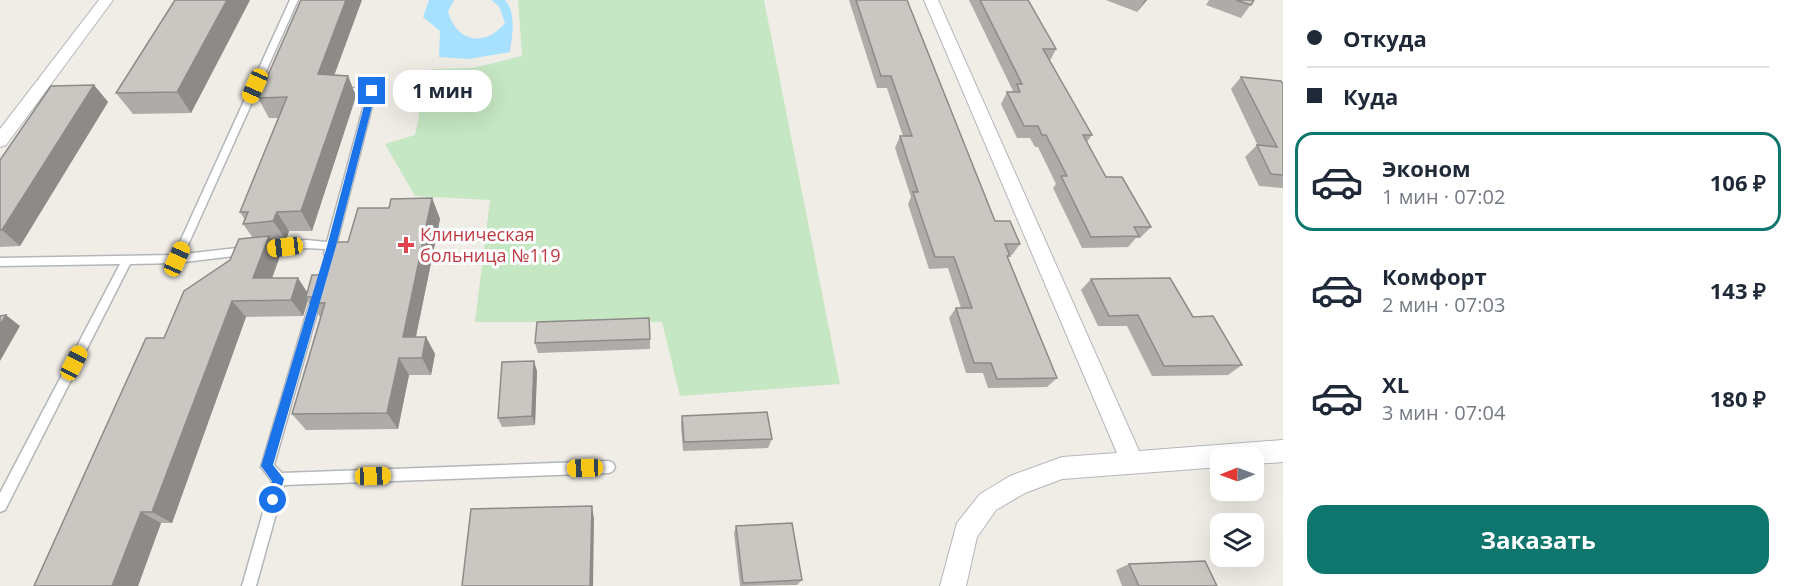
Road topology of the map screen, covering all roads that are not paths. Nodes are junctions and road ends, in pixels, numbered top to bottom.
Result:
1 (106, 0) edge
2 (294, 0) edge
3 (931, 0) edge
4 (346, 91) edge
5 (0, 141) edge
6 (331, 246) junction
7 (177, 259) junction
8 (127, 260) junction
9 (0, 262) edge
10 (325, 268) edge
11 (322, 279) edge
12 (1283, 451) edge
13 (1132, 462) junction
14 (609, 467) dead end
15 (279, 479) junction
16 (0, 506) edge
17 (249, 586) edge
18 (953, 586) edge

1 - 5 street
2 - 7 lane
3 - 13 street
4 - 6 lane
6 - 7 lane
6 - 10 lane
7 - 8 lane
8 - 9 lane
8 - 16 lane
11 - 15 lane
12 - 13 street
13 - 18 street
14 - 15 lane
15 - 17 lane

